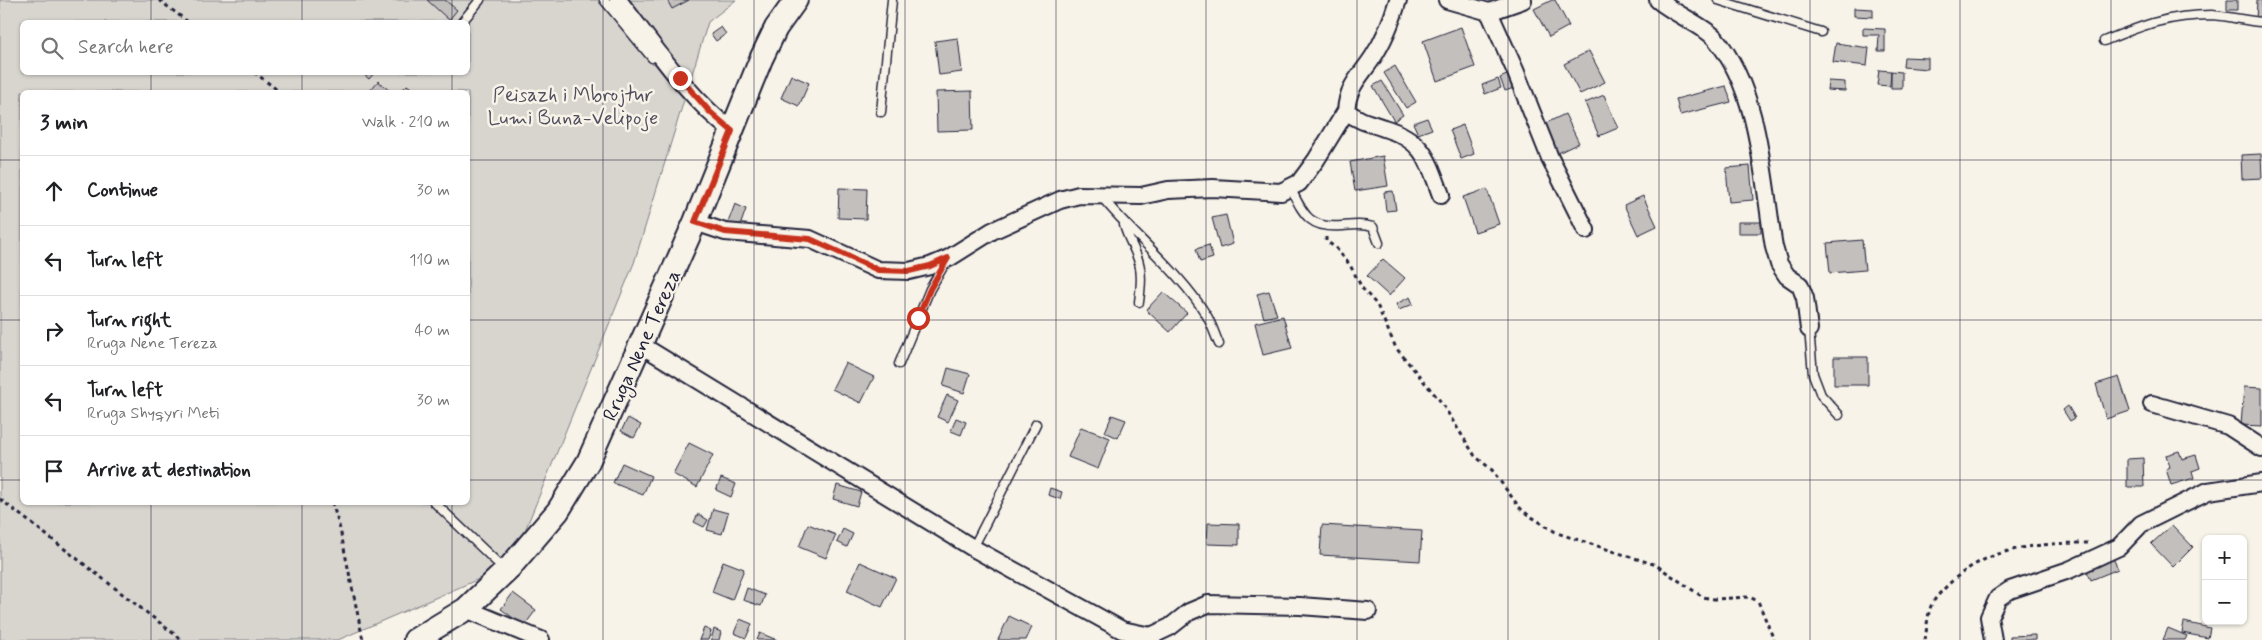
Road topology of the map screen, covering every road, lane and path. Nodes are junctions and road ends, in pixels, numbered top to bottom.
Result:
1 (159, 0) edge
2 (480, 0) edge
3 (604, 0) edge
4 (618, 0) edge
5 (796, 0) edge
6 (892, 0) edge
7 (1398, 0) edge
8 (1447, 0) edge
9 (1523, 0) edge
10 (1658, 0) edge
11 (1718, 0) edge
12 (1489, 12) junction
13 (185, 20) edge
14 (464, 20) edge
15 (2262, 22) edge
16 (1821, 32) dead end
17 (2104, 41) dead end
18 (258, 75) edge
19 (277, 90) edge
20 (1346, 111) junction
21 (710, 112) junction
22 (881, 112) dead end
23 (732, 131) junction
24 (1290, 187) junction
25 (1441, 195) dead end
26 (1100, 196) junction
27 (695, 222) junction
28 (1123, 223) junction
29 (1325, 227) junction
30 (1586, 230) dead end
31 (1379, 243) dead end
32 (948, 258) junction
33 (1140, 302) dead end
34 (1808, 329) joint
35 (1219, 344) dead end
36 (641, 345) junction
37 (899, 364) dead end
38 (2152, 404) dead end
39 (1839, 415) dead end
40 (1036, 424) dead end
41 (2262, 448) edge
42 (2262, 483) edge
43 (0, 499) edge
44 (333, 505) edge
45 (437, 505) edge
46 (2119, 547) junction
47 (973, 548) junction
48 (506, 571) junction
49 (466, 609) junction
50 (1368, 611) dead end
51 (182, 640) edge
52 (363, 640) edge
53 (415, 640) edge
54 (541, 640) edge
55 (1774, 640) edge
56 (1925, 640) edge
57 (1992, 640) edge

1 - 13 path
2 - 14 lane
3 - 21 lane
4 - 21 street
5 - 23 street, Rruga Nene Tereza
6 - 22 lane
7 - 20 street
8 - 12 street
9 - 12 street
10 - 34 street
11 - 16 lane
12 - 30 street
15 - 17 lane
18 - 19 path
20 - 24 street
20 - 25 street
21 - 23 street
23 - 27 street, Rruga Nene Tereza
24 - 26 street
24 - 29 lane
26 - 28 lane
26 - 32 street
27 - 32 street
27 - 36 street, Rruga Nene Tereza
28 - 33 lane
28 - 35 lane
29 - 31 lane
29 - 55 path
32 - 37 lane
34 - 39 lane
36 - 47 street
36 - 48 street, Rruga Nene Tereza
38 - 41 street
40 - 47 lane
42 - 46 street
43 - 51 path
44 - 52 path
45 - 48 lane
46 - 56 path
46 - 57 street
47 - 50 street
48 - 49 street, Rruga Nene Tereza
49 - 53 street, Rruga Nene Tereza
49 - 54 street

